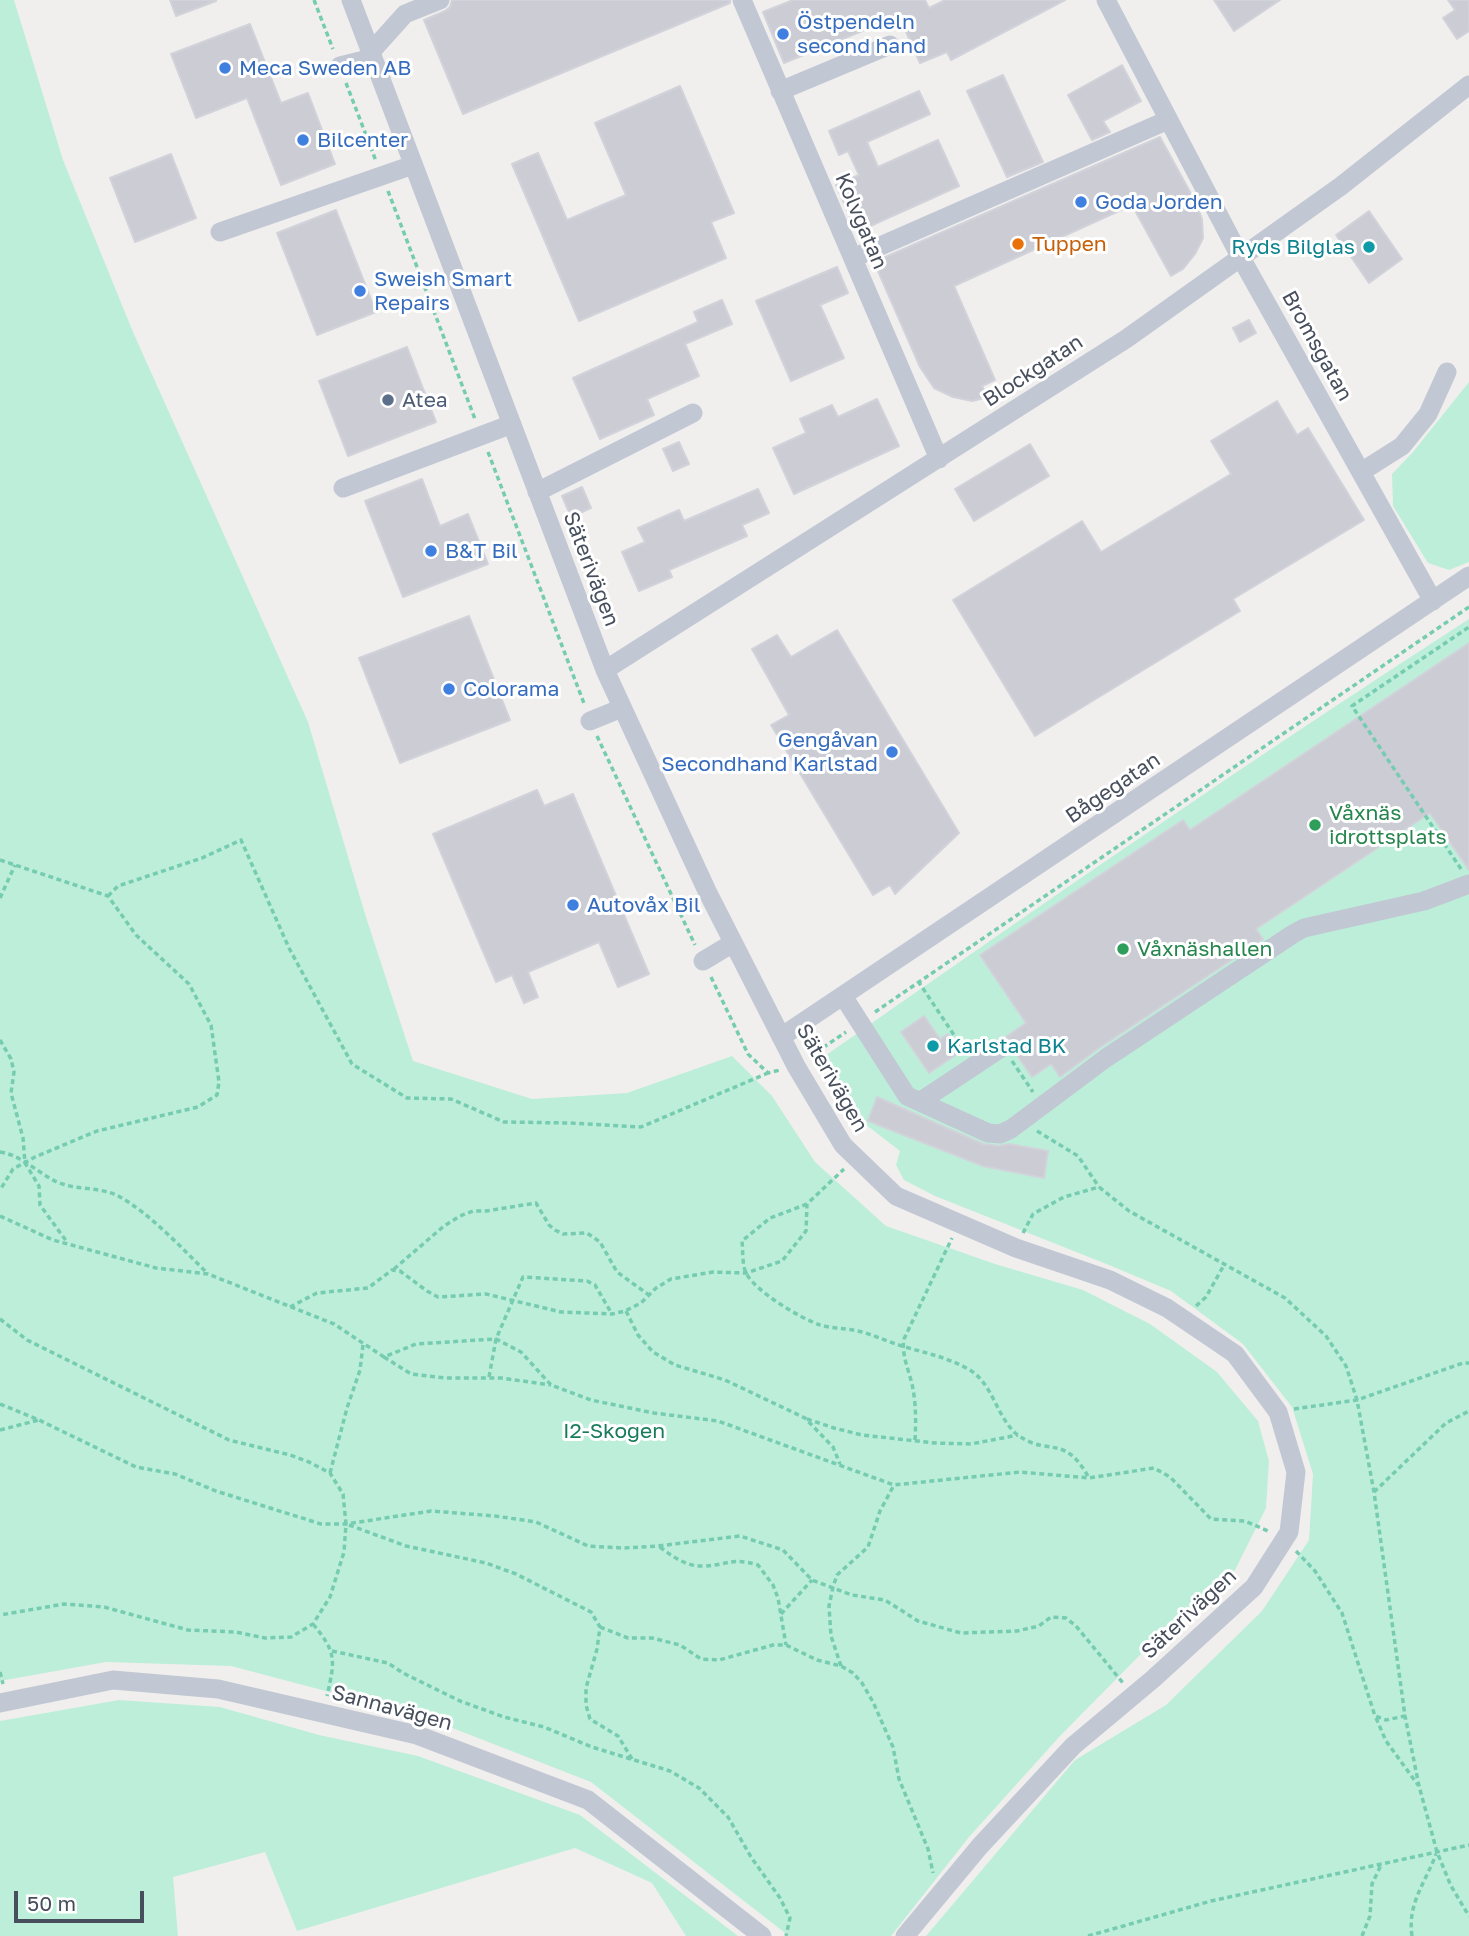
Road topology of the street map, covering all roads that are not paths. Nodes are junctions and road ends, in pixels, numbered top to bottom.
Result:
1 (351, 0) edge
2 (440, 0) edge
3 (742, 0) edge
4 (1106, 0) edge
5 (890, 45) dead end
6 (371, 55) junction
7 (340, 66) road end
8 (1469, 85) edge
9 (780, 91) junction
10 (1168, 120) junction
11 (413, 165) junction
12 (220, 232) dead end
13 (853, 258) junction
14 (1241, 258) junction
15 (1447, 372) dead end
16 (693, 412) dead end
17 (512, 424) junction
18 (939, 459) junction
19 (1361, 472) junction
20 (343, 488) dead end
21 (537, 492) junction
22 (1469, 576) edge
23 (1433, 601) junction
24 (605, 670) junction
25 (622, 708) junction
26 (590, 721) road end
27 (1465, 877) edge
28 (733, 943) junction
29 (703, 961) road end
30 (842, 996) junction
31 (781, 1037) junction
32 (1001, 1048) road end
33 (921, 1101) junction
34 (0, 1703) edge
35 (762, 1936) edge
36 (905, 1936) edge

1 - 6 street, Säterivägen
2 - 6 street
3 - 9 street, Kolvgatan
4 - 10 street, Bromsgatan
5 - 9 street
6 - 7 street
6 - 11 street, Säterivägen
8 - 14 street, Blockgatan
9 - 13 street, Kolvgatan
10 - 13 street
10 - 14 street, Bromsgatan
11 - 12 street
11 - 17 street, Säterivägen
13 - 18 street, Kolvgatan
14 - 18 street, Blockgatan
14 - 19 street, Bromsgatan
15 - 19 street
16 - 21 street
17 - 20 street
17 - 21 street, Säterivägen
18 - 24 street, Blockgatan
19 - 23 street, Bromsgatan
21 - 24 street, Säterivägen
22 - 23 street, Bågegatan
23 - 30 street, Bågegatan
24 - 25 street, Säterivägen
25 - 26 street
25 - 28 street, Säterivägen
27 - 33 street
28 - 29 street
28 - 31 street, Säterivägen
30 - 31 street, Bågegatan
30 - 33 street
31 - 36 street, Säterivägen
32 - 33 street
34 - 35 street, Sannavägen

